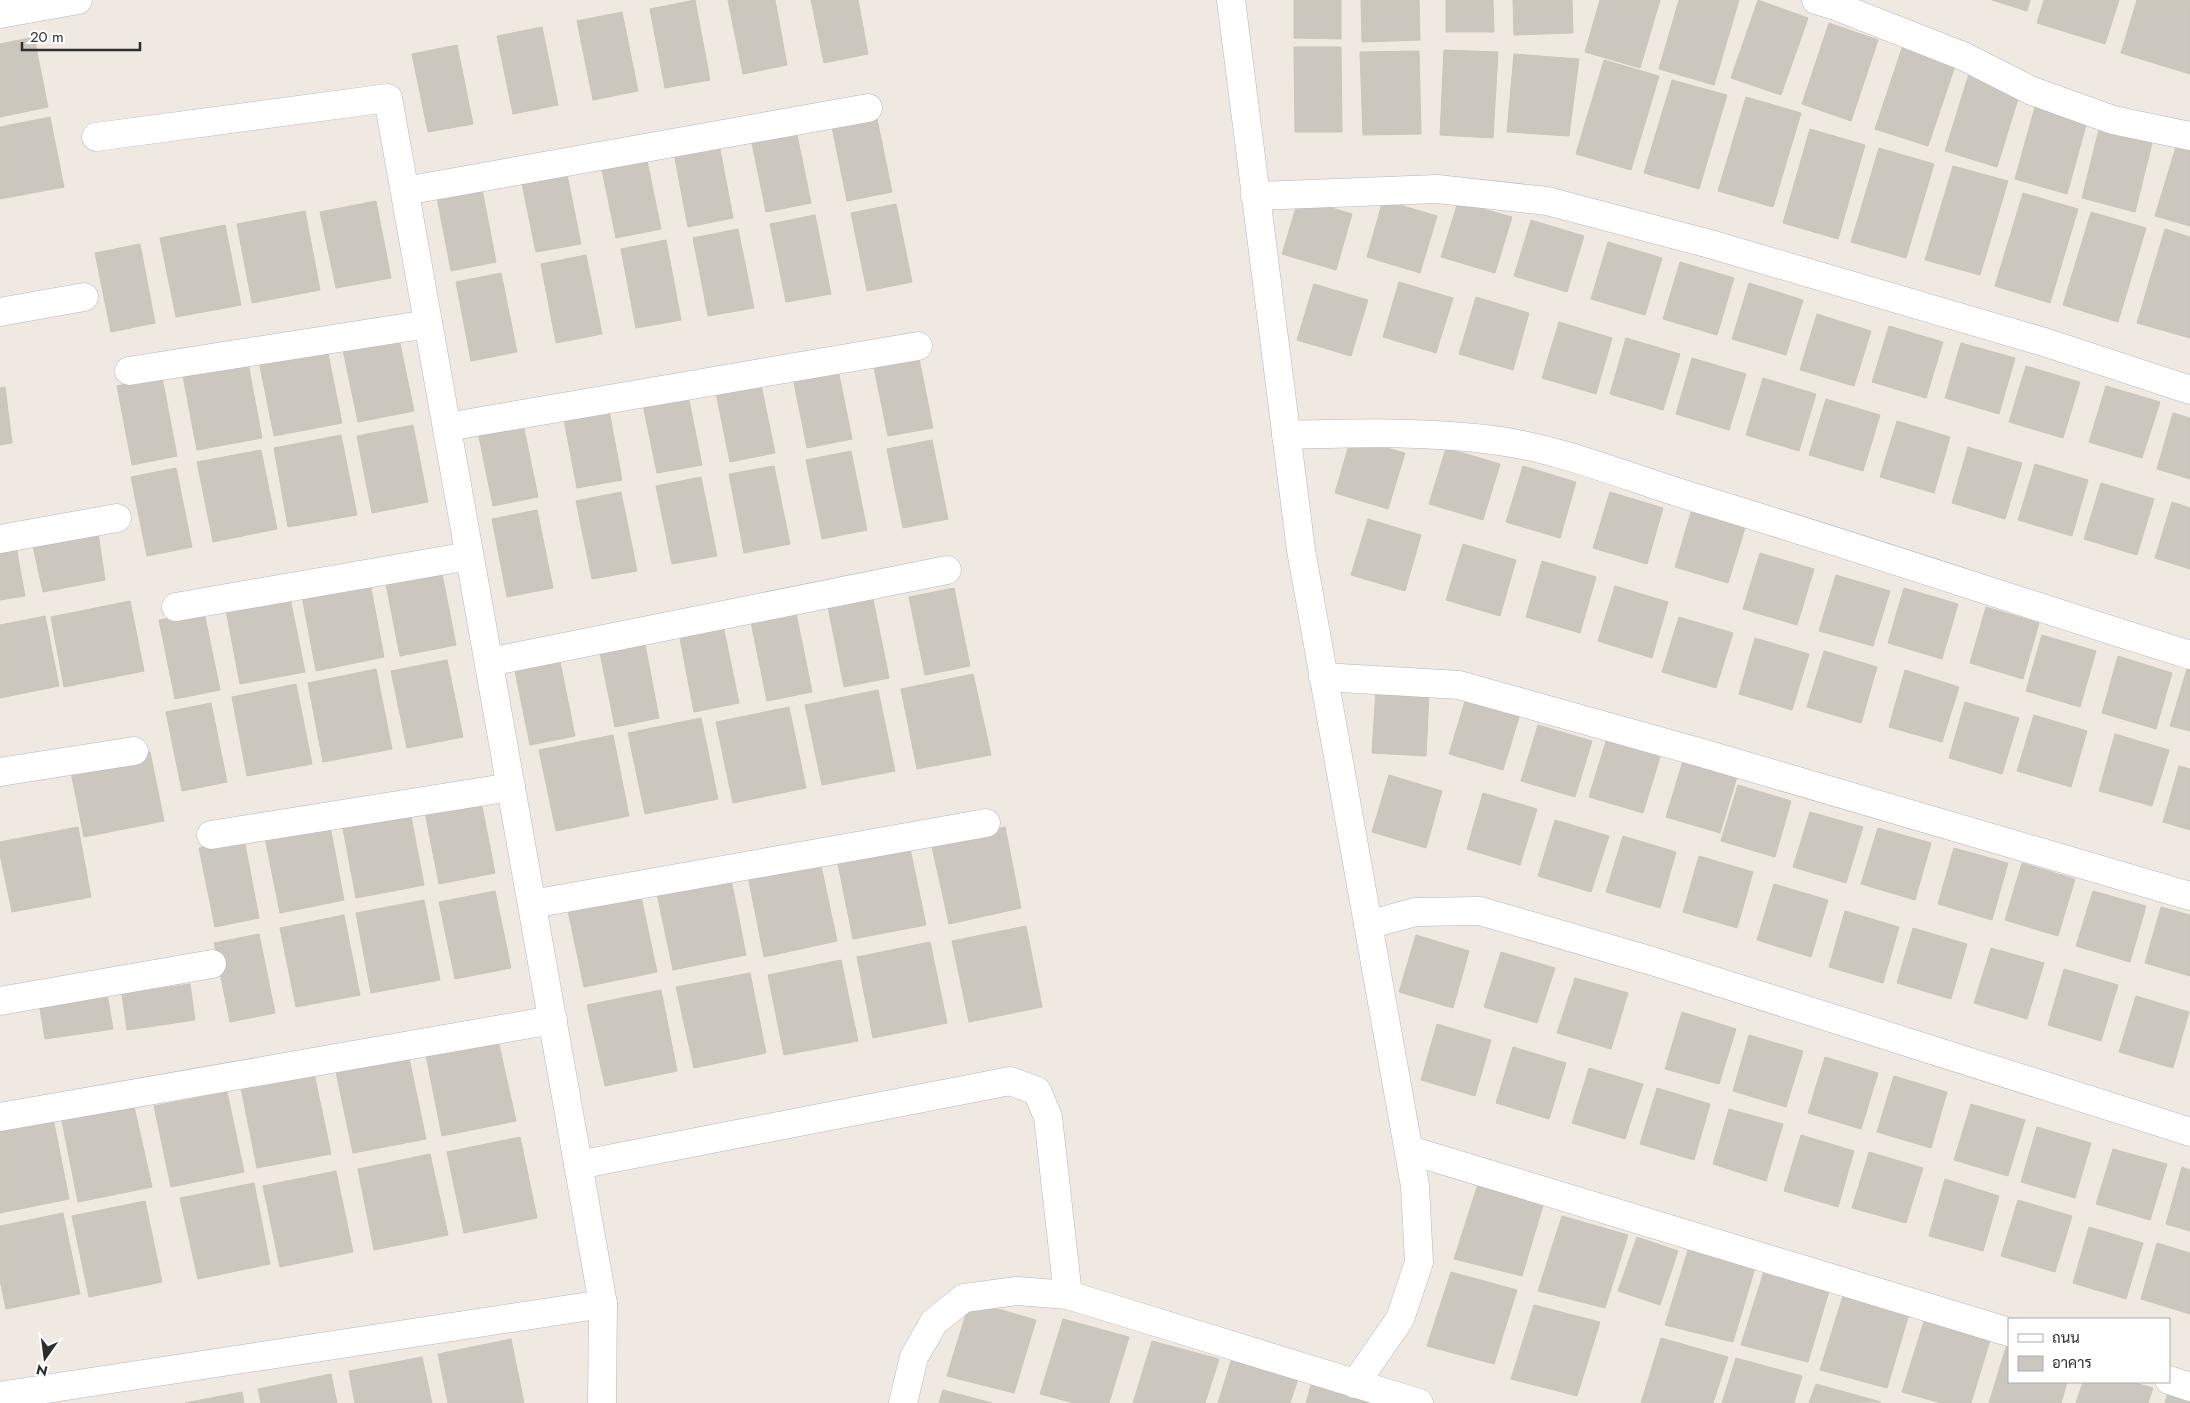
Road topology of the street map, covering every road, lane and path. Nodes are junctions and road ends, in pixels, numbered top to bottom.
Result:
1 (78, 0) edge
2 (1231, 0) edge
3 (1816, 0) edge
4 (0, 14) edge
5 (868, 108) dead end
6 (2190, 136) edge
7 (96, 137) dead end
8 (405, 191) junction
9 (1255, 196) junction
10 (84, 297) dead end
11 (0, 312) edge
12 (428, 324) junction
13 (918, 346) dead end
14 (129, 371) dead end
15 (2190, 390) edge
16 (447, 427) junction
17 (1286, 435) junction
18 (117, 518) dead end
19 (0, 539) edge
20 (469, 556) junction
21 (947, 570) dead end
22 (176, 607) dead end
23 (2190, 655) edge
24 (489, 662) junction
25 (1324, 677) junction
26 (134, 751) dead end
27 (0, 772) edge
28 (511, 787) junction
29 (986, 823) dead end
30 (211, 835) dead end
31 (2190, 896) edge
32 (532, 904) junction
33 (1368, 925) junction
34 (212, 964) dead end
35 (0, 1001) edge
36 (553, 1020) junction
37 (0, 1118) edge
38 (2190, 1132) edge
39 (1409, 1150) junction
40 (578, 1165) junction
41 (1068, 1295) junction
42 (604, 1304) junction
43 (2008, 1332) edge
44 (2170, 1380) edge
45 (1356, 1384) junction
46 (2190, 1387) edge
47 (0, 1396) edge
48 (602, 1403) edge
49 (903, 1403) edge
50 (1419, 1403) edge

1 - 4 street
2 - 9 street
3 - 6 street
5 - 8 street
7 - 8 street
8 - 12 street
9 - 15 street
9 - 17 street
10 - 11 street
12 - 14 street
12 - 16 street
13 - 16 street
16 - 20 street
17 - 23 street
17 - 25 street
18 - 19 street
20 - 22 street
20 - 24 street
21 - 24 street
24 - 28 street
25 - 31 street
25 - 33 street
26 - 27 street
28 - 30 street
28 - 32 street
29 - 32 street
32 - 36 street
33 - 38 street
33 - 39 street
34 - 35 street
36 - 37 street
36 - 40 street
39 - 43 street
39 - 45 street
40 - 41 street
40 - 42 street
41 - 45 street
41 - 49 street
42 - 47 street
42 - 48 street
44 - 46 street
45 - 50 street

